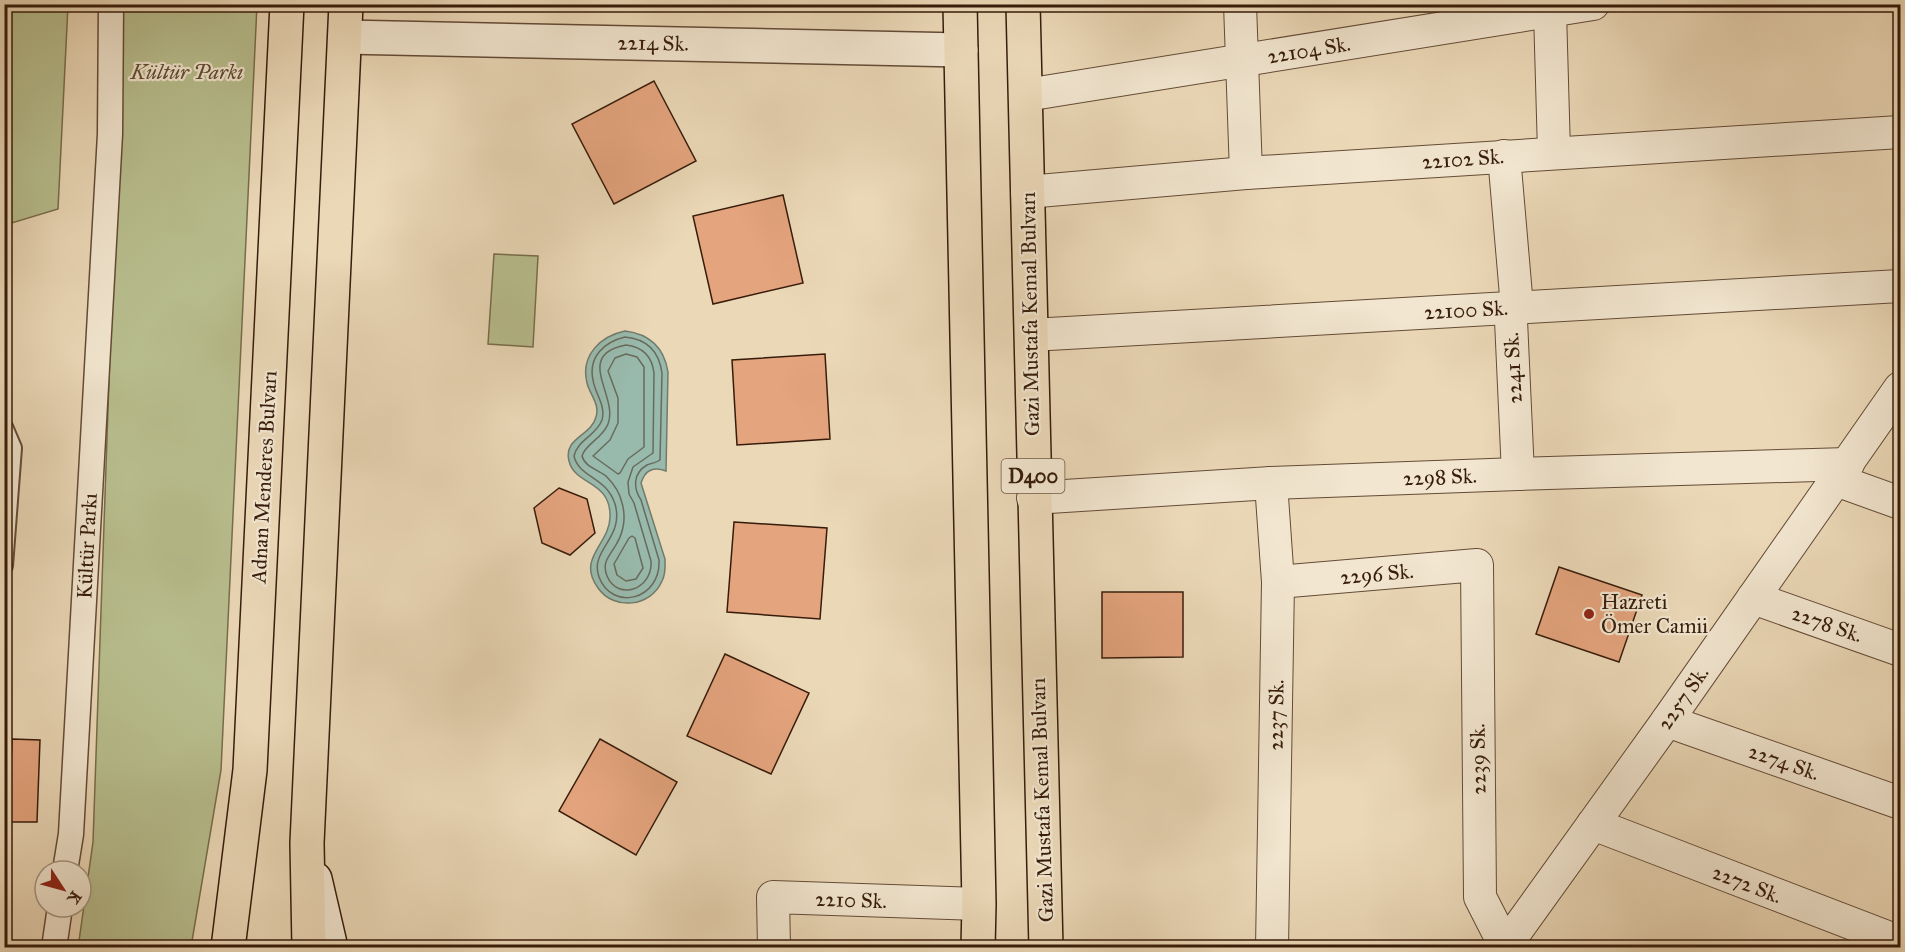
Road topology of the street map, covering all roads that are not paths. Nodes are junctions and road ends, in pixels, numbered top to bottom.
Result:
1 (111, 4) edge
2 (287, 4) edge
3 (346, 4) edge
4 (960, 4) edge
5 (1023, 4) edge
6 (1240, 4) edge
7 (1593, 4) edge
8 (1550, 11) junction
9 (345, 37) junction
10 (961, 50) junction
11 (1243, 61) junction
12 (1026, 95) junction
13 (1900, 132) edge
14 (1554, 152) junction
15 (1504, 156) junction
16 (1246, 173) junction
17 (1027, 192) junction
18 (1900, 286) edge
19 (1517, 307) junction
20 (1031, 335) junction
21 (1900, 388) edge
22 (4, 427) edge
23 (8, 450) edge
24 (1842, 472) junction
25 (1518, 474) junction
26 (1271, 483) junction
27 (1033, 498) junction
28 (1900, 503) edge
29 (1477, 565) joint
30 (4, 566) edge
31 (1278, 582) junction
32 (1753, 598) junction
33 (1900, 650) edge
34 (1667, 721) junction
35 (1900, 803) edge
36 (1593, 824) junction
37 (307, 843) junction
38 (67, 859) edge
39 (979, 904) junction
40 (58, 919) edge
41 (1891, 943) edge
42 (1506, 947) edge
43 (54, 948) edge
44 (228, 948) edge
45 (309, 948) edge
46 (331, 948) edge
47 (774, 948) edge
48 (978, 948) edge
49 (1046, 948) edge
50 (1272, 948) edge

1 - 38 street, Kültür Parkı
2 - 44 main road, Adnan Menderes Bulvarı
3 - 9 main road
4 - 10 main road, D400
5 - 12 main road, Gazi Mustafa Kemal Bulvarı / D400
6 - 11 street
7 - 8 street, 22104 Sk.
8 - 11 street, 22104 Sk.
8 - 14 street
9 - 10 street, 2214 Sk.
9 - 37 main road
10 - 39 main road, D400
11 - 12 street, 22104 Sk.
11 - 16 street
12 - 17 main road, Gazi Mustafa Kemal Bulvarı / D400
13 - 14 street, 22102 Sk.
14 - 15 street, 22102 Sk.
15 - 16 street, 22102 Sk.
15 - 19 street, 2241 Sk.
16 - 17 street, 22102 Sk.
17 - 20 main road, Gazi Mustafa Kemal Bulvarı / D400
18 - 19 street, 22100 Sk.
19 - 20 street, 22100 Sk.
19 - 25 street, 2241 Sk.
20 - 27 main road, Gazi Mustafa Kemal Bulvarı / D400
21 - 24 street, 2257 Sk.
22 - 23 lane
23 - 30 lane
24 - 25 street, 2298 Sk.
24 - 28 street
24 - 32 street, 2257 Sk.
25 - 26 street, 2298 Sk.
26 - 27 street, 2298 Sk.
26 - 31 street, 2237 Sk.
27 - 49 main road, Gazi Mustafa Kemal Bulvarı / D400
29 - 31 street, 2296 Sk.
29 - 42 street, 2239 Sk.
31 - 50 street, 2237 Sk.
32 - 33 street, 2278 Sk.
32 - 34 street, 2257 Sk.
34 - 35 street, 2274 Sk.
34 - 36 street, 2257 Sk.
36 - 41 street, 2272 Sk.
36 - 42 street, 2257 Sk.
37 - 45 main road
37 - 46 street
39 - 47 street, 2210 Sk.
39 - 48 main road, D400
40 - 43 street

